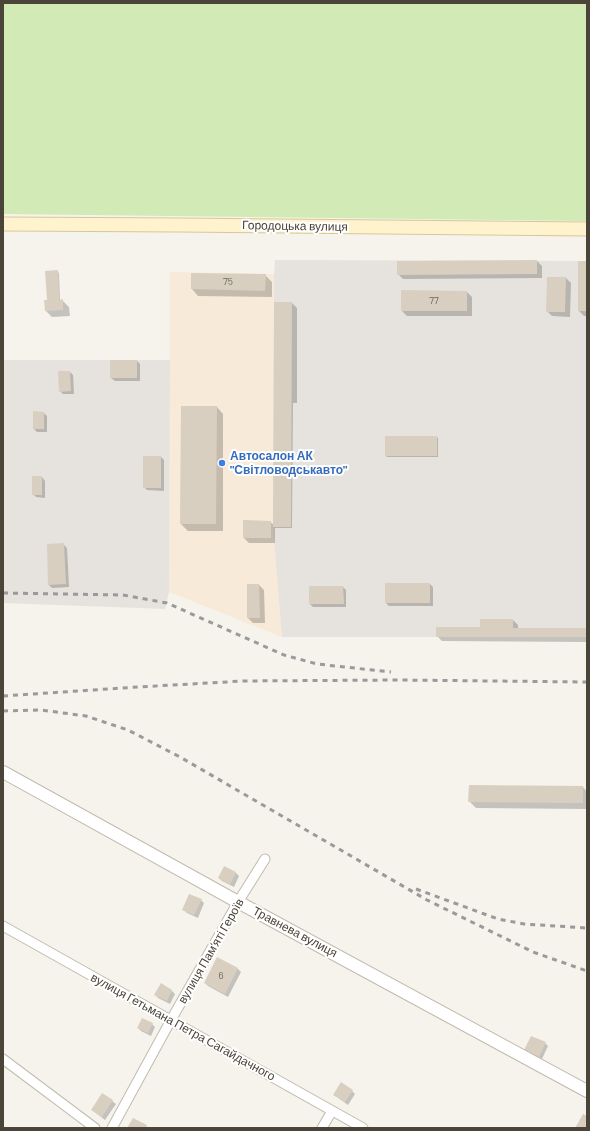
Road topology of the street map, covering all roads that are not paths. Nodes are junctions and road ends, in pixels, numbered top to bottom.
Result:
1 (3, 224) edge
2 (587, 229) edge
3 (3, 772) edge
4 (265, 859) dead end
5 (238, 902) junction
6 (3, 926) edge
7 (171, 1020) junction
8 (3, 1058) edge
9 (587, 1091) edge
10 (332, 1111) junction
11 (95, 1128) edge
12 (112, 1128) edge
13 (322, 1128) edge
14 (363, 1128) edge

1 - 2 main road, Городоцька вулиця
3 - 5 street, Травнева вулиця
4 - 5 street, вулиця Памʼяті Героїв
5 - 7 street, вулиця Памʼяті Героїв
5 - 9 street, Травнева вулиця
6 - 7 street, вулиця Гетьмана Петра Сагайдачного
7 - 10 street, вулиця Гетьмана Петра Сагайдачного
7 - 12 street, вулиця Памʼяті Героїв
8 - 11 street
10 - 13 street
10 - 14 street, вулиця Гетьмана Петра Сагайдачного

